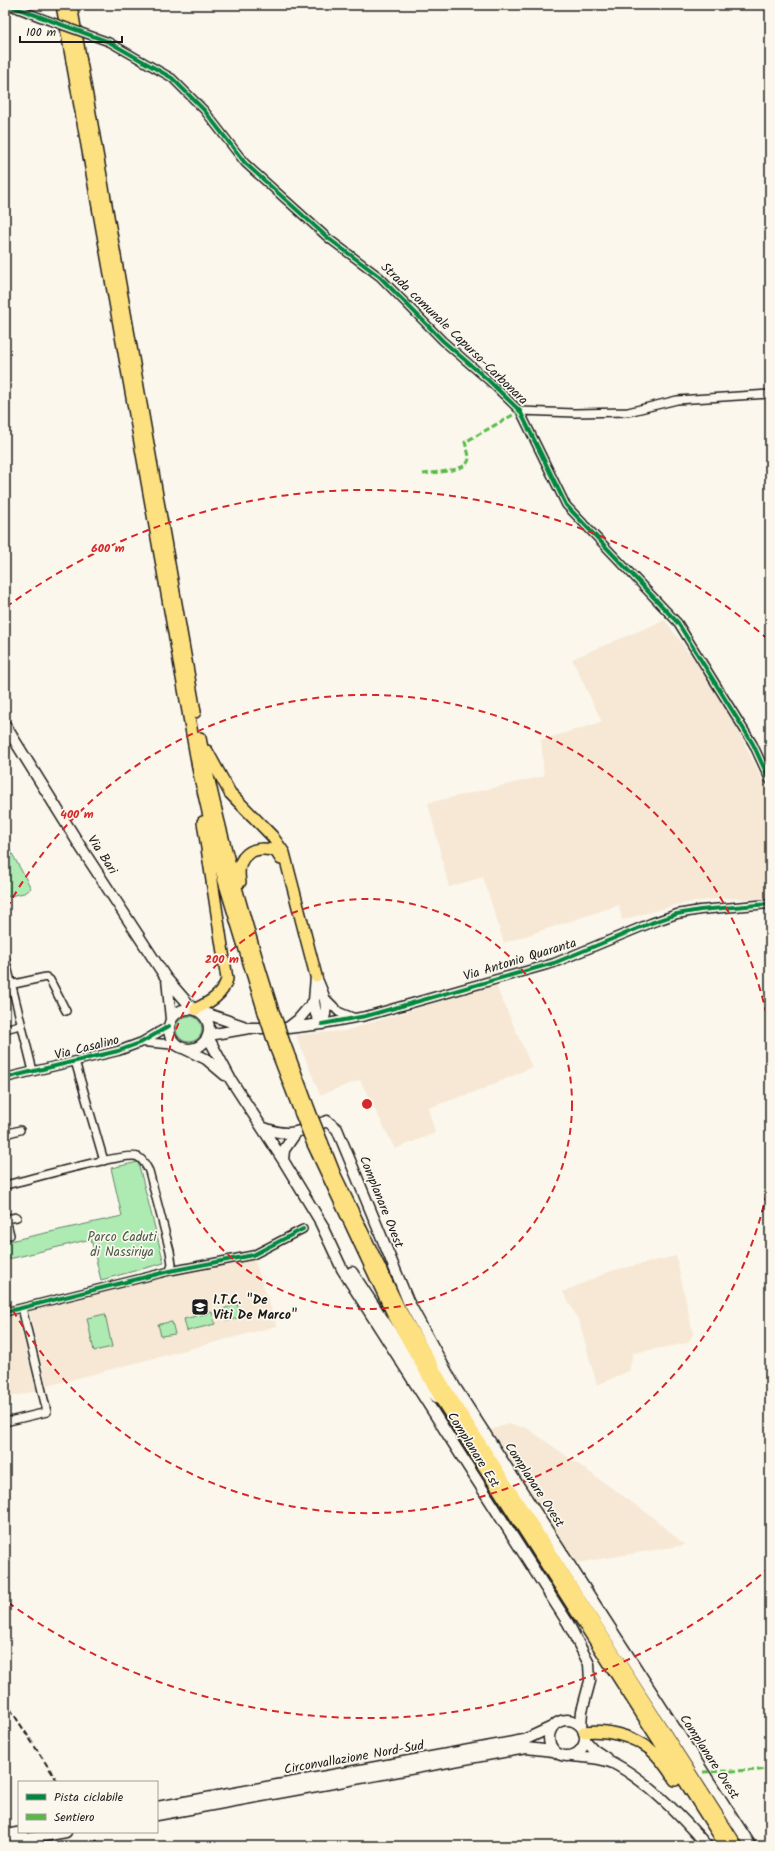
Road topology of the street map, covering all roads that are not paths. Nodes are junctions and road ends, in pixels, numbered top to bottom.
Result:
1 (8, 5) edge
2 (62, 5) edge
3 (71, 5) edge
4 (770, 394) edge
5 (520, 411) junction
6 (180, 674) junction
7 (5, 725) edge
8 (199, 735) junction
9 (770, 781) edge
10 (290, 876) junction
11 (770, 904) edge
12 (252, 941) junction
13 (5, 958) edge
14 (316, 976) junction
15 (166, 978) junction
16 (8, 985) edge
17 (326, 999) junction
18 (314, 1001) junction
19 (196, 1010) junction
20 (268, 1010) junction
21 (66, 1011) dead end
22 (354, 1018) junction
23 (170, 1022) junction
24 (322, 1024) junction
25 (20, 1025) junction
26 (249, 1028) junction
27 (288, 1028) junction
28 (5, 1029) edge
29 (208, 1036) junction
30 (142, 1042) junction
31 (180, 1047) junction
32 (75, 1061) junction
33 (33, 1071) junction
34 (5, 1078) edge
35 (231, 1080) junction
36 (262, 1127) junction
37 (20, 1130) dead end
38 (5, 1134) edge
39 (295, 1134) junction
40 (318, 1143) junction
41 (283, 1160) junction
42 (104, 1161) junction
43 (5, 1185) edge
44 (6, 1217) edge
45 (16, 1217) dead end
46 (320, 1222) junction
47 (303, 1229) dead end
48 (10, 1234) dead end
49 (170, 1271) junction
50 (22, 1308) junction
51 (5, 1312) edge
52 (448, 1411) junction
53 (5, 1422) edge
54 (586, 1696) junction
55 (564, 1720) junction
56 (552, 1727) junction
57 (584, 1733) junction
58 (553, 1750) junction
59 (571, 1756) junction
60 (613, 1763) junction
61 (158, 1807) edge
62 (158, 1815) edge
63 (18, 1833) edge
64 (60, 1833) edge
65 (718, 1833) junction
66 (5, 1835) edge
67 (5, 1843) edge
68 (707, 1846) edge
69 (726, 1846) edge
70 (737, 1846) edge
71 (750, 1846) edge

1 - 5 street, Strada comunale Capurso-Carbonara, bridge
2 - 6 highway
3 - 8 highway
4 - 5 street
5 - 9 street, Strada comunale Capurso-Carbonara
6 - 19 highway
6 - 20 highway
7 - 15 main road, Via Bari
8 - 10 highway
8 - 12 highway
10 - 12 highway
10 - 14 highway
11 - 22 street, Via Antonio Quaranta
12 - 20 highway
13 - 16 street
14 - 17 main road
14 - 18 main road
15 - 19 main road, Via Bari
15 - 23 main road
16 - 21 street
16 - 25 street
17 - 22 street
17 - 24 main road
18 - 24 main road
18 - 27 main road
19 - 23 main road
19 - 26 main road
19 - 29 main road
20 - 40 highway, bridge
22 - 24 street, Via Antonio Quaranta
23 - 30 street, Via Casalino
23 - 31 main road
24 - 27 main road
25 - 28 street
25 - 33 street
26 - 27 main road
26 - 29 main road
29 - 31 main road
29 - 35 main road
30 - 31 street, Via Casalino
30 - 32 street, Via Casalino
31 - 35 main road
32 - 33 street, Via Casalino
32 - 42 street
33 - 34 street, Via Casalino
35 - 36 main road
36 - 39 main road
36 - 41 main road
37 - 38 street
39 - 41 main road
39 - 71 main road, Complanare Ovest
40 - 52 highway
40 - 70 highway
41 - 46 main road
42 - 43 street
42 - 49 street
44 - 45 street
44 - 48 street
46 - 52 main road
46 - 54 main road, Complanare Est
47 - 49 street
49 - 50 street
50 - 51 street
50 - 53 street
52 - 65 highway
54 - 55 main road
54 - 57 main road, Complanare Est
55 - 56 main road
55 - 57 main road
56 - 58 main road
56 - 61 main road, Circonvallazione Nord-Sud
57 - 59 main road
57 - 60 main road
57 - 65 highway
58 - 59 main road
58 - 62 main road, Circonvallazione Nord-Sud
59 - 60 main road
60 - 68 main road
63 - 66 main road
64 - 67 main road
65 - 69 highway

